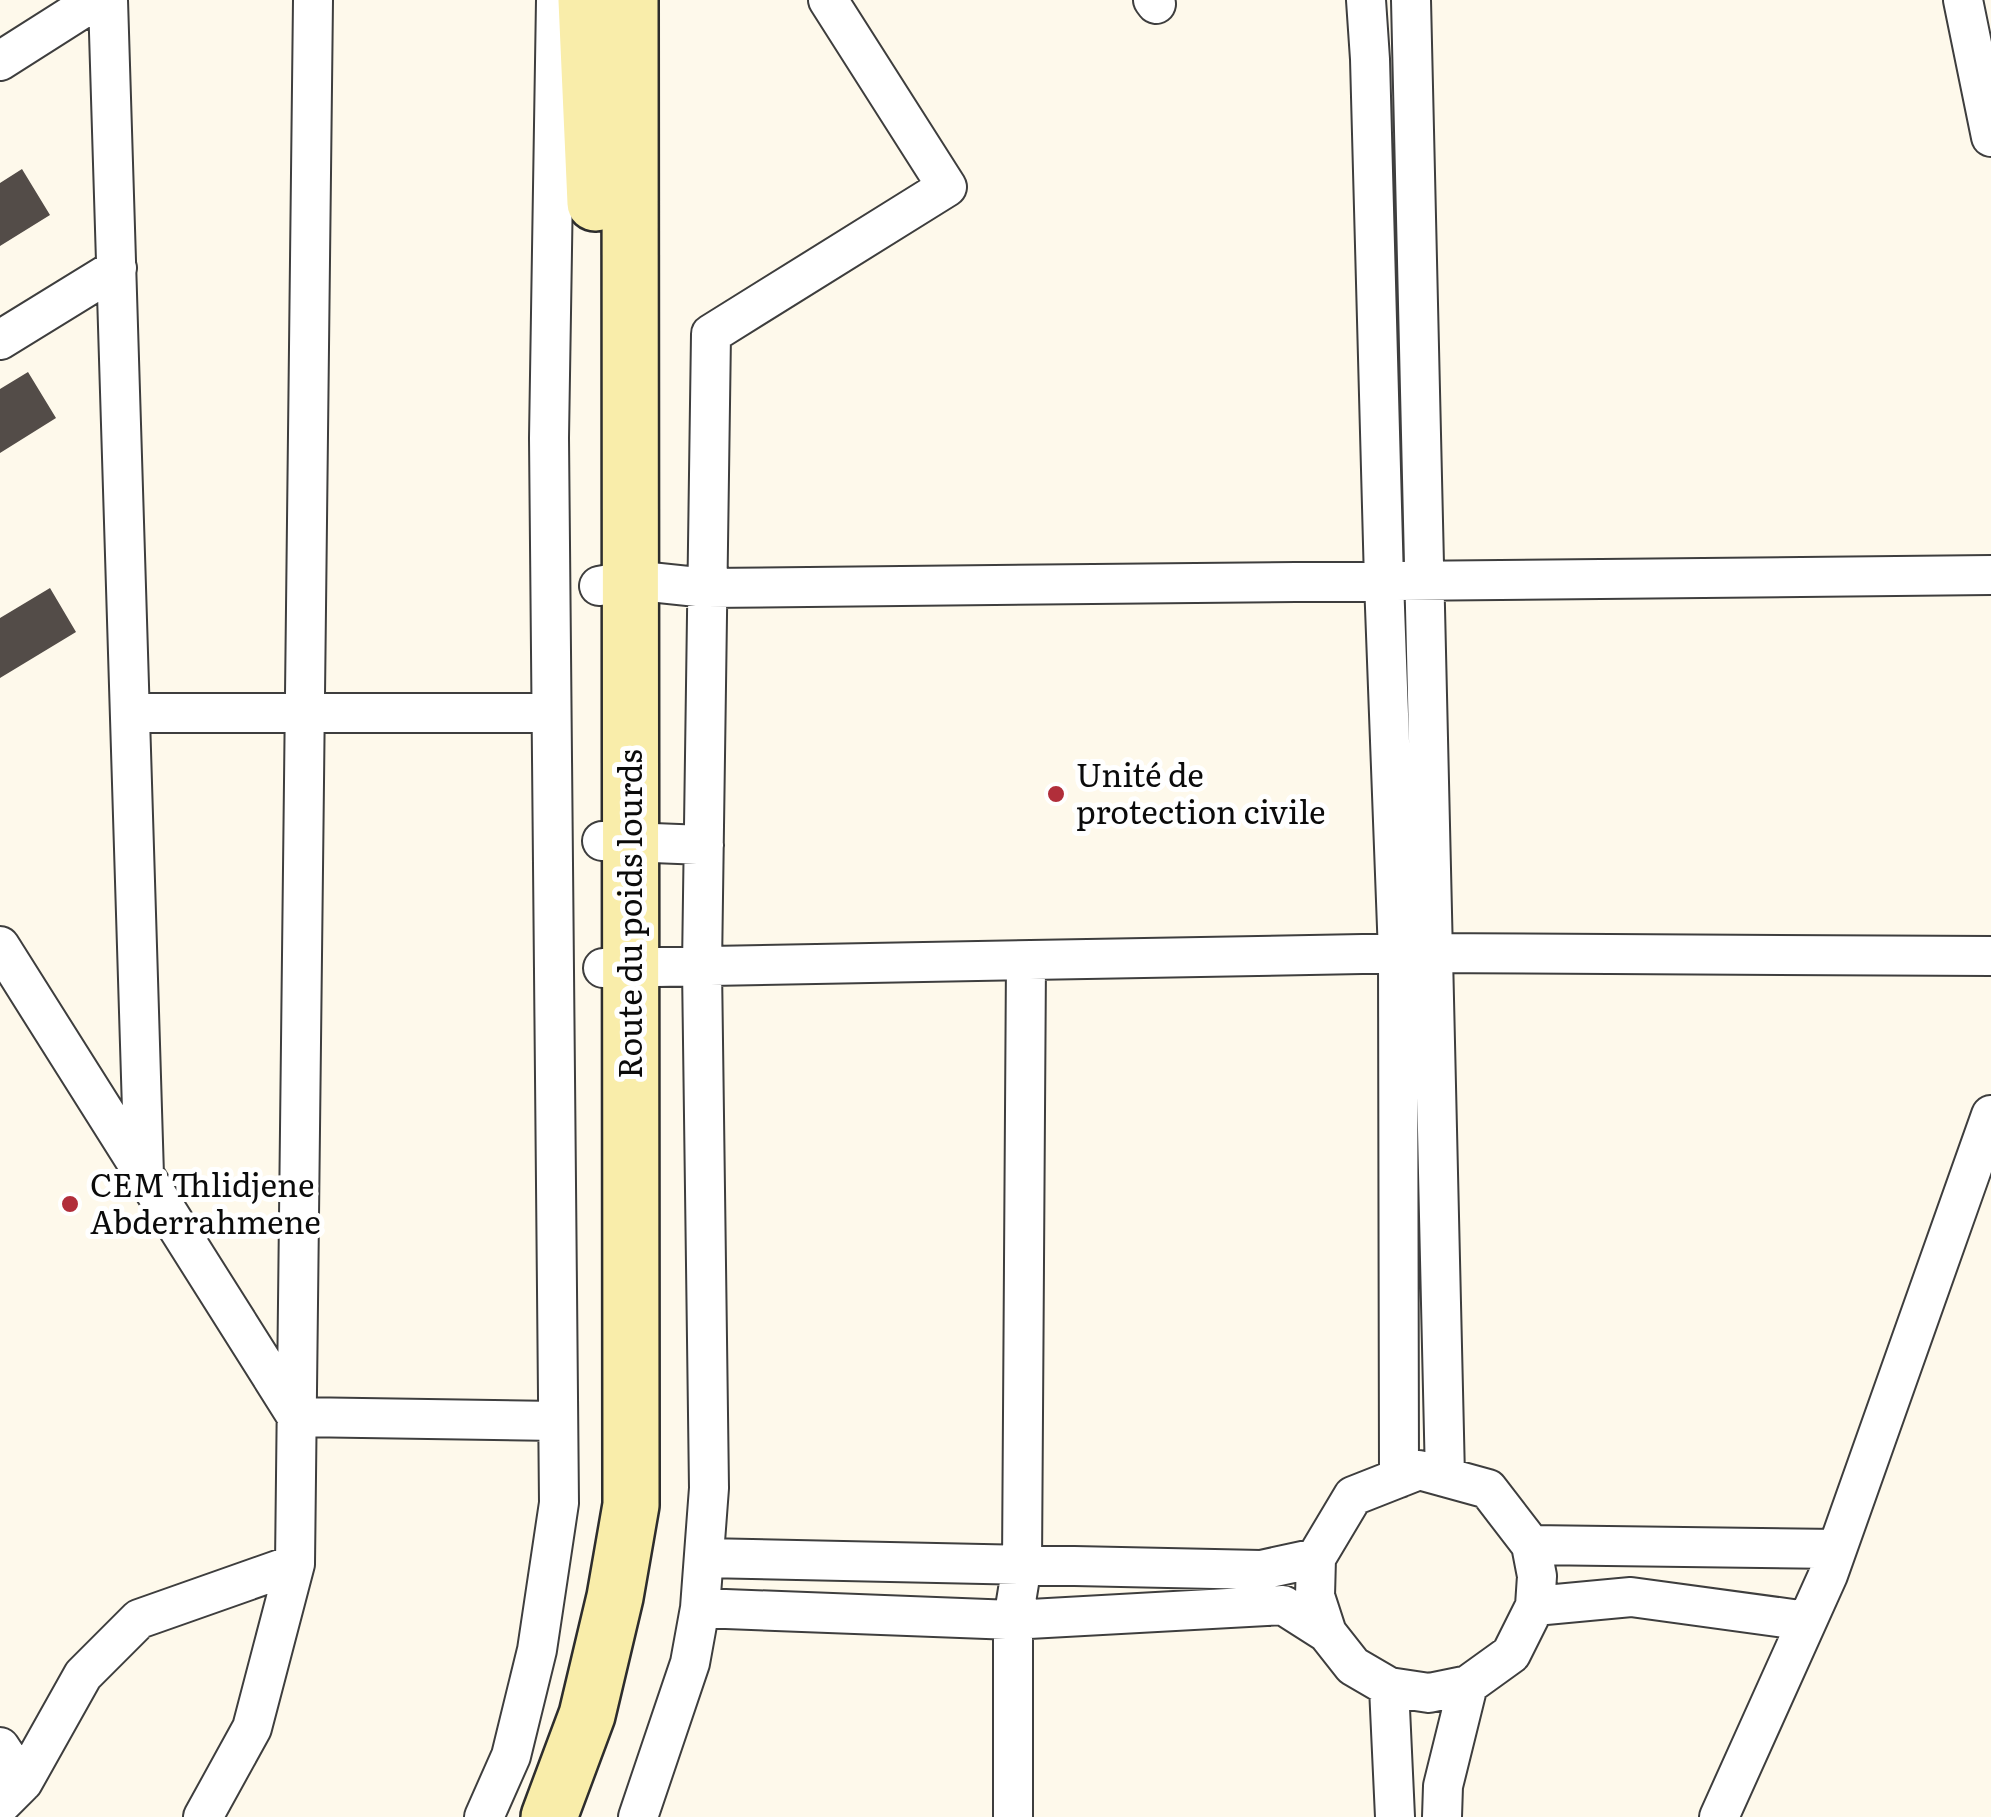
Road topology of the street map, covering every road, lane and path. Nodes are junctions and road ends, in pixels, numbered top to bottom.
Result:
1 (96, 0) edge
2 (108, 0) edge
3 (313, 0) edge
4 (556, 0) edge
5 (586, 0) edge
6 (630, 0) edge
7 (828, 0) edge
8 (1366, 0) edge
9 (1411, 0) edge
10 (1963, 0) edge
11 (0, 61) edge
12 (1991, 137) edge
13 (117, 268) junction
14 (0, 340) edge
15 (1991, 575) edge
16 (1384, 581) junction
17 (1426, 581) junction
18 (615, 583) junction
19 (708, 588) junction
20 (130, 713) junction
21 (551, 713) junction
22 (305, 715) junction
23 (616, 842) junction
24 (704, 845) junction
25 (0, 946) edge
26 (1415, 954) junction
27 (1991, 956) edge
28 (1026, 961) junction
29 (702, 967) junction
30 (617, 968) junction
31 (1991, 1115) edge
32 (144, 1175) junction
33 (297, 1417) junction
34 (557, 1421) junction
35 (1444, 1477) junction
36 (1399, 1478) junction
37 (1531, 1545) junction
38 (1837, 1549) junction
39 (704, 1558) junction
40 (1316, 1558) junction
41 (295, 1564) junction
42 (1022, 1565) junction
43 (1534, 1606) junction
44 (700, 1608) junction
45 (1013, 1620) junction
46 (1808, 1621) junction
47 (1327, 1633) junction
48 (1468, 1685) junction
49 (1390, 1686) junction
50 (0, 1746) edge
51 (11, 1794) edge
52 (203, 1817) edge
53 (484, 1817) edge
54 (549, 1817) edge
55 (638, 1817) edge
56 (1013, 1817) edge
57 (1395, 1817) edge
58 (1442, 1817) edge
59 (1720, 1817) edge

1 - 11 street
2 - 13 street
3 - 22 street
4 - 21 street
5 - 18 street
6 - 18 street
7 - 19 street
8 - 16 street
9 - 17 street
10 - 12 street
13 - 14 street
13 - 20 street
15 - 17 street
16 - 17 street
16 - 19 street
16 - 26 street
17 - 26 street
18 - 19 street
18 - 23 street
19 - 24 street
20 - 22 street
20 - 32 street
21 - 22 street
21 - 34 street
22 - 33 street
23 - 24 street
23 - 30 street
24 - 29 street
25 - 32 street
26 - 27 street
26 - 28 street
26 - 35 street
26 - 36 street
28 - 29 street
28 - 42 street
29 - 30 street
29 - 39 street
30 - 54 street
31 - 38 street
32 - 33 street
33 - 34 street
33 - 41 street
34 - 53 street
35 - 36 street
35 - 37 street
36 - 40 street
37 - 38 street
37 - 43 street
38 - 46 street
39 - 42 street
39 - 44 street
40 - 42 street
40 - 47 street
41 - 51 street
41 - 52 street
42 - 45 street
43 - 46 street
43 - 48 street
44 - 45 street
44 - 55 street
45 - 47 street
45 - 56 street
46 - 59 street
47 - 49 street
48 - 49 street
48 - 58 street
49 - 57 street
50 - 51 street

